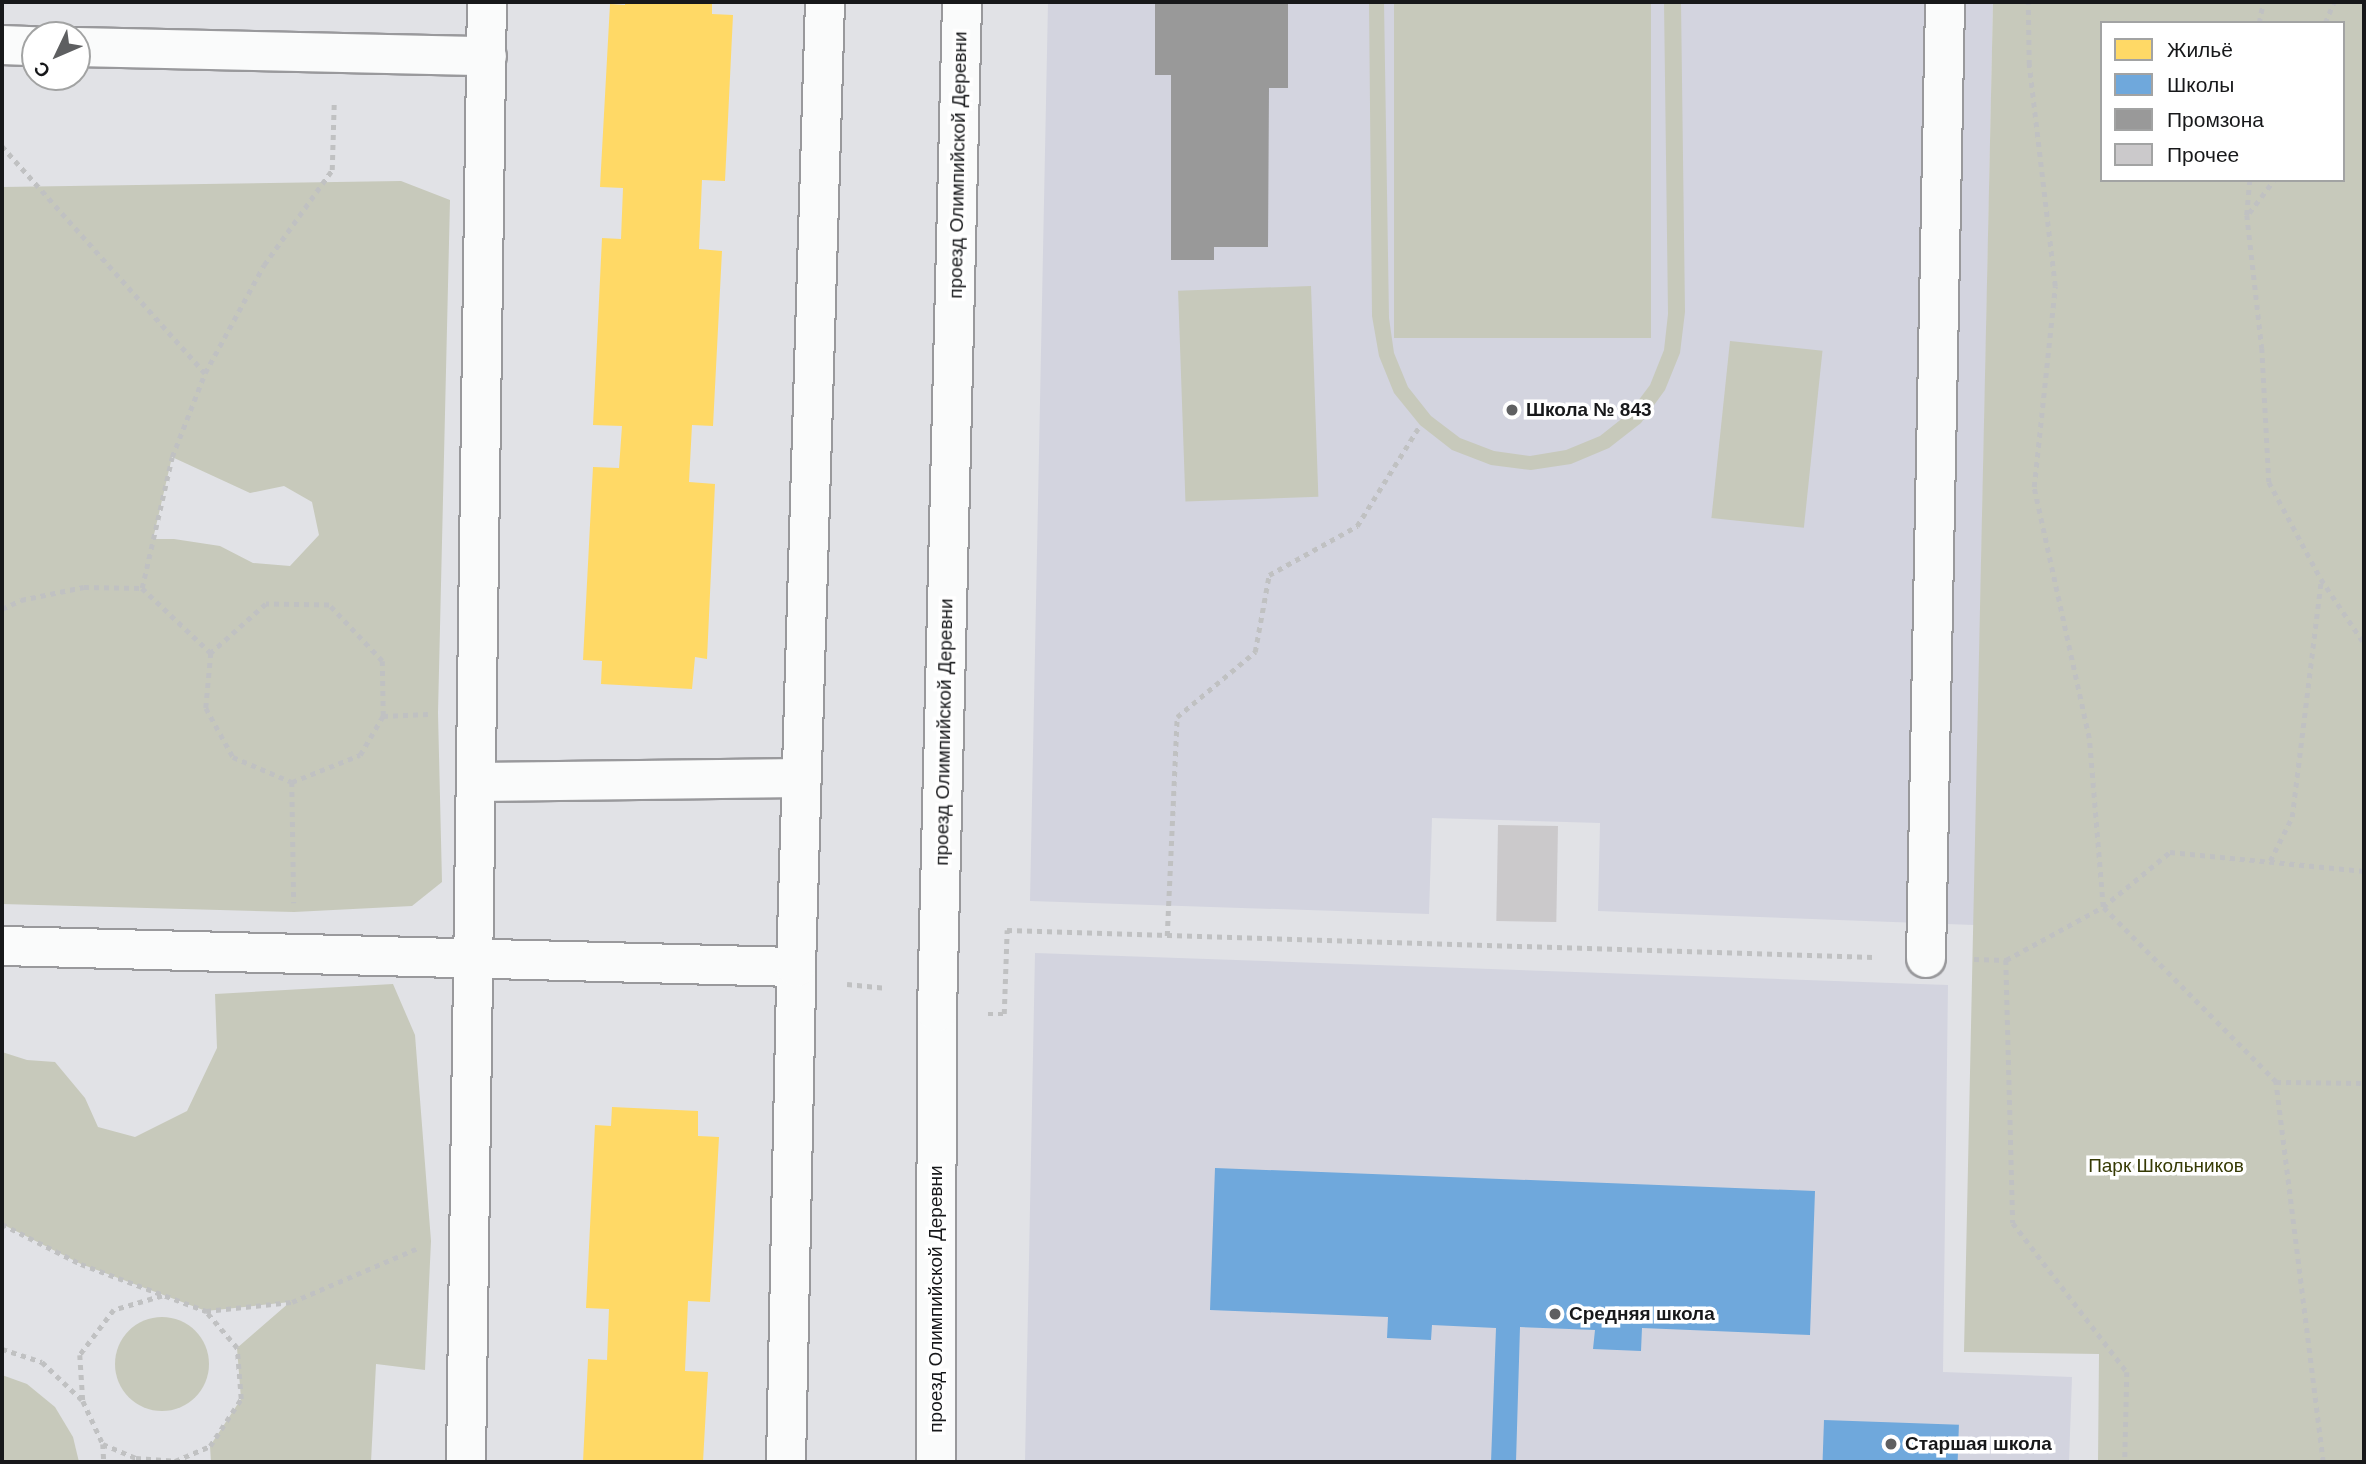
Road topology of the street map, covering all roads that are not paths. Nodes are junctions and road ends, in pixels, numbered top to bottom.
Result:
1 (487, 2) edge
2 (825, 2) edge
3 (962, 2) edge
4 (1945, 2) edge
5 (2, 46) edge
6 (21, 46) edge
7 (91, 47) edge
8 (487, 55) junction
9 (802, 778) junction
10 (477, 782) junction
11 (2, 946) edge
12 (1926, 958) road end
13 (475, 959) junction
14 (796, 967) junction
15 (466, 1462) edge
16 (786, 1462) edge
17 (936, 1462) edge

1 - 8 street
2 - 9 street
3 - 17 street, проезд Олимпийской Деревни
4 - 12 street
5 - 6 street
7 - 8 street
8 - 10 street
9 - 10 street
9 - 14 street
10 - 13 street
11 - 13 street
13 - 14 street
13 - 15 street
14 - 16 street

